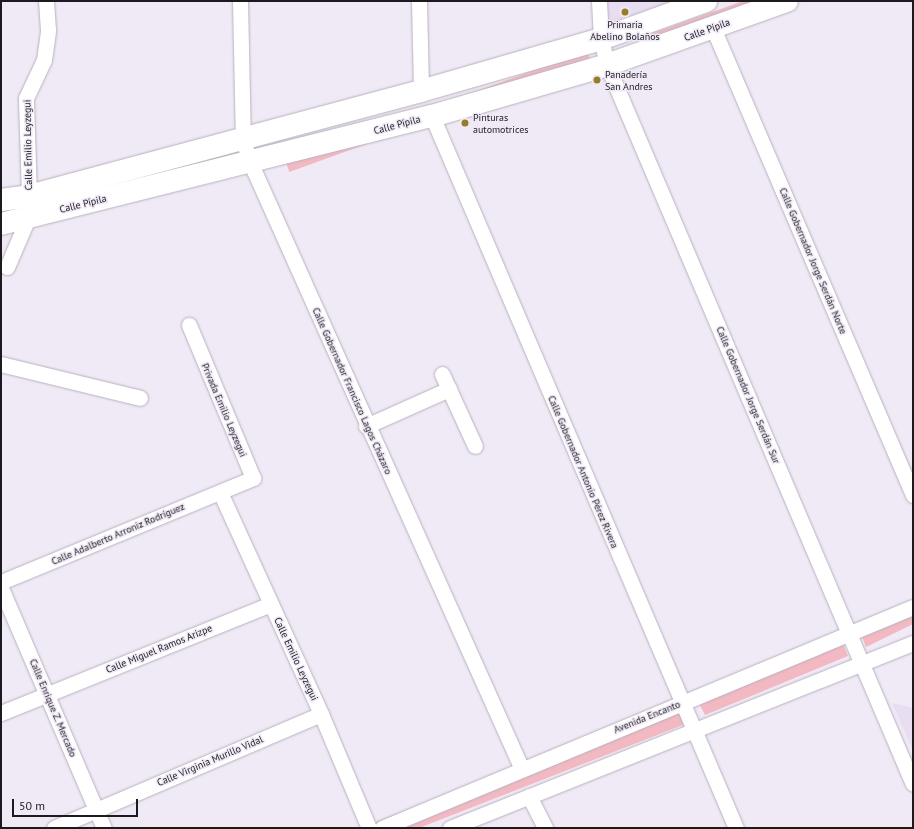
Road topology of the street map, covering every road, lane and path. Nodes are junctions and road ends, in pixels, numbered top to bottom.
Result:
1 (46, 1) edge
2 (240, 1) edge
3 (419, 1) edge
4 (599, 1) edge
5 (704, 1) edge
6 (787, 1) edge
7 (713, 28) junction
8 (601, 39) junction
9 (607, 65) junction
10 (421, 91) junction
11 (432, 116) junction
12 (243, 140) junction
13 (251, 164) junction
14 (29, 196) junction
15 (1, 200) edge
16 (28, 218) junction
17 (1, 224) edge
18 (7, 267) dead end
19 (189, 325) dead end
20 (1, 364) edge
21 (442, 374) dead end
22 (449, 389) junction
23 (140, 398) dead end
24 (366, 426) junction
25 (475, 446) dead end
26 (236, 485) joint
27 (220, 492) junction
28 (913, 495) edge
29 (1, 582) edge
30 (1, 588) edge
31 (271, 604) junction
32 (913, 607) edge
33 (849, 632) junction
34 (913, 643) edge
35 (863, 664) junction
36 (48, 693) junction
37 (682, 704) junction
38 (1, 713) edge
39 (321, 714) junction
40 (694, 731) junction
41 (521, 767) junction
42 (913, 784) edge
43 (530, 796) junction
44 (96, 810) junction
45 (54, 828) edge
46 (104, 828) edge
47 (369, 828) edge
48 (382, 828) edge
49 (450, 828) edge
50 (545, 828) edge
51 (736, 828) edge

1 - 14 street, Calle Emilio Leyzegui
2 - 12 street, Calle Gobernador Francisco Lagos Cházaro
3 - 10 street
4 - 8 street, Calle Gobernador Jorge Serdán Sur
5 - 8 main road, Calle Pípila
6 - 7 main road, Calle Pípila
7 - 9 main road, Calle Pípila
7 - 28 street, Calle Gobernador Jorge Serdán Norte
8 - 9 street, Calle Gobernador Jorge Serdán Sur
8 - 10 main road, Calle Pípila
9 - 11 main road, Calle Pípila
9 - 33 street, Calle Gobernador Jorge Serdán Sur
10 - 12 main road, Calle Pípila
11 - 13 main road, Calle Pípila
11 - 37 street, Calle Gobernador Antonio Pérez Rivera
12 - 13 street, Calle Gobernador Francisco Lagos Cházaro
12 - 14 main road, Calle Pípila
13 - 16 main road, Calle Pípila
13 - 24 street, Calle Gobernador Francisco Lagos Cházaro
14 - 15 main road, Calle Pípila
16 - 17 main road, Calle Pípila
16 - 18 street
19 - 26 street, Privada Emilio Leyzegui
20 - 23 street
21 - 22 street
22 - 24 street
22 - 25 street
24 - 41 street, Calle Gobernador Francisco Lagos Cházaro
26 - 27 street, Calle Adalberto Arroniz Rodríguez
27 - 29 street, Calle Adalberto Arroniz Rodríguez
27 - 31 street, Calle Emilio Leyzegui
30 - 36 street, Calle Enrique Z. Mercado
31 - 36 street, Calle Miguel Ramos Arizpe
31 - 39 street, Calle Emilio Leyzegui
32 - 33 street, Avenida Encanto
33 - 35 street, Calle Gobernador Jorge Serdán Sur
33 - 37 street, Avenida Encanto
34 - 35 street
35 - 40 street
35 - 42 street, Calle Gobernador Jorge Serdán Sur
36 - 38 street, Calle Miguel Ramos Arizpe
36 - 44 street, Calle Enrique Z. Mercado
37 - 40 street, Calle Gobernador Antonio Pérez Rivera
37 - 41 street, Avenida Encanto
39 - 44 street, Calle Virginia Murillo Vidal
39 - 47 street, Calle Emilio Leyzegui
40 - 43 street
40 - 51 street, Calle Gobernador Antonio Pérez Rivera
41 - 48 street, Avenida Encanto
43 - 49 street
43 - 50 street
44 - 45 street, Calle Virginia Murillo Vidal
44 - 46 street, Calle Enrique Z. Mercado

